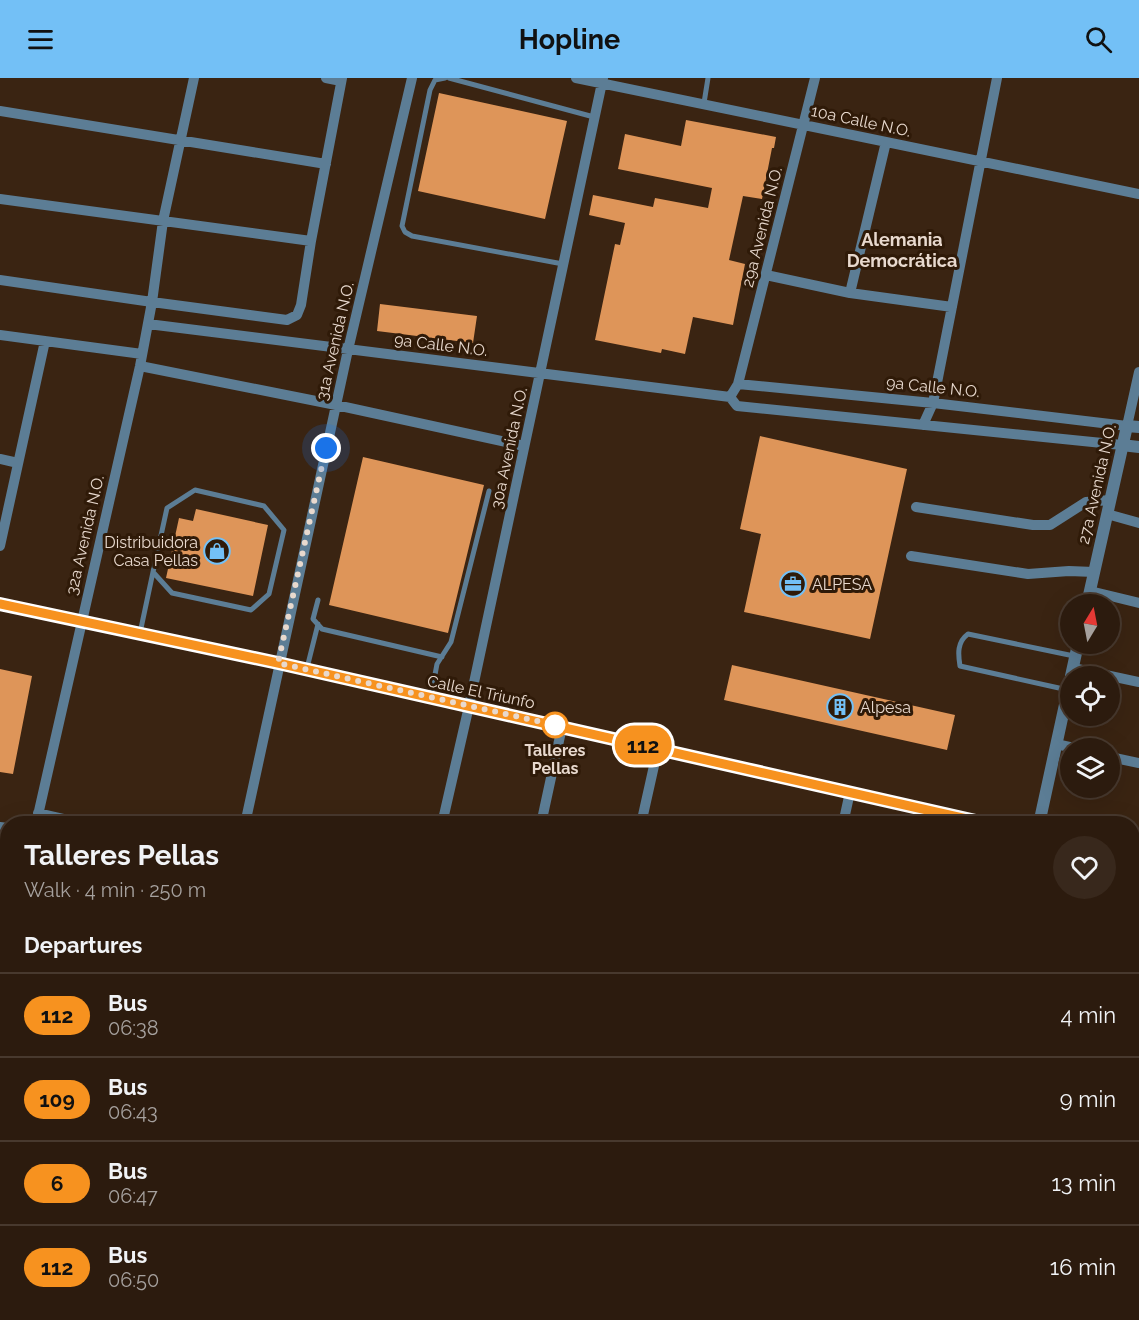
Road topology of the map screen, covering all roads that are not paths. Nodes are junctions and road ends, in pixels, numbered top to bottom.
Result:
1 (194, 78) edge
2 (326, 78) edge
3 (412, 78) edge
4 (447, 78) edge
5 (576, 78) edge
6 (708, 78) edge
7 (815, 78) edge
8 (997, 78) edge
9 (341, 79) edge
10 (602, 81) edge
11 (704, 103) junction
12 (0, 111) edge
13 (594, 117) junction
14 (802, 124) junction
15 (181, 139) junction
16 (886, 142) junction
17 (980, 162) junction
18 (326, 164) junction
19 (1139, 194) edge
20 (0, 199) edge
21 (164, 221) junction
22 (311, 241) junction
23 (563, 264) junction
24 (766, 275) junction
25 (0, 280) edge
26 (850, 293) junction
27 (152, 302) junction
28 (952, 307) junction
29 (148, 324) junction
30 (0, 335) edge
31 (45, 341) junction
32 (348, 350) junction
33 (142, 354) junction
34 (140, 366) junction
35 (1139, 372) edge
36 (541, 373) junction
37 (738, 384) junction
38 (730, 397) junction
39 (933, 403) junction
40 (336, 405) junction
41 (923, 424) junction
42 (1133, 426) edge
43 (1122, 445) junction
44 (524, 446) junction
45 (1139, 447) edge
46 (0, 459) edge
47 (18, 463) junction
48 (489, 491) dead end
49 (1110, 500) junction
50 (916, 507) dead end
51 (1107, 514) junction
52 (1139, 523) edge
53 (0, 546) edge
54 (911, 556) dead end
55 (153, 572) junction
56 (1094, 572) junction
57 (1090, 591) junction
58 (1089, 594) edge
59 (318, 600) dead end
60 (1139, 603) edge
61 (0, 604) edge
62 (81, 621) junction
63 (318, 624) junction
64 (140, 633) junction
65 (442, 657) junction
66 (278, 663) junction
67 (1074, 664) edge
68 (307, 670) junction
69 (1139, 682) edge
70 (1060, 688) edge
71 (431, 698) junction
72 (469, 706) junction
73 (1060, 726) edge
74 (562, 727) junction
75 (1056, 744) junction
76 (1060, 745) edge
77 (658, 748) junction
78 (1120, 759) edge
79 (1139, 763) edge
80 (850, 792) junction
81 (37, 816) edge
82 (247, 816) edge
83 (443, 816) edge
84 (543, 816) edge
85 (643, 816) edge
86 (845, 816) edge
87 (932, 816) edge
88 (1041, 816) edge

1 - 15 street, 32a Avenida N.O.
2 - 9 street
3 - 32 street, 31a Avenida N.O.
4 - 13 lane
4 - 23 lane
5 - 10 street, 10a Calle N.O.
6 - 11 lane
7 - 14 street, 29a Avenida N.O.
8 - 17 street
9 - 18 street
10 - 11 street, 10a Calle N.O.
10 - 13 street, 30a Avenida N.O.
11 - 14 street, 10a Calle N.O.
12 - 15 street
13 - 23 street, 30a Avenida N.O.
14 - 16 street, 10a Calle N.O.
14 - 24 street, 29a Avenida N.O.
15 - 18 street
15 - 21 street, 32a Avenida N.O.
16 - 17 street, 10a Calle N.O.
16 - 26 street
17 - 19 street, 10a Calle N.O.
17 - 28 street
18 - 22 street
20 - 21 street
21 - 22 street
21 - 27 street, 32a Avenida N.O.
22 - 27 street
23 - 36 street, 30a Avenida N.O.
24 - 26 street
24 - 37 street, 29a Avenida N.O.
25 - 27 street
26 - 28 street
27 - 29 street, 32a Avenida N.O.
28 - 39 street
29 - 32 street, 9a Calle N.O.
29 - 33 street, 32a Avenida N.O.
30 - 31 street
31 - 33 street
31 - 47 street
32 - 36 street, 9a Calle N.O.
32 - 40 street, 31a Avenida N.O.
33 - 34 street, 32a Avenida N.O.
34 - 40 street
34 - 62 street, 32a Avenida N.O.
35 - 42 street, 27a Avenida N.O.
36 - 38 street, 9a Calle N.O.
36 - 44 street, 30a Avenida N.O.
37 - 38 street
37 - 39 street, 9a Calle N.O.
38 - 41 street, 9a Calle N.O.
39 - 41 street
39 - 42 street, 9a Calle N.O.
40 - 44 street
40 - 66 street, 31a Avenida N.O.
41 - 43 street, 9a Calle N.O.
42 - 43 street, 27a Avenida N.O.
43 - 45 street, 9a Calle N.O.
43 - 49 street, 27a Avenida N.O.
44 - 72 street, 30a Avenida N.O.
46 - 47 street
47 - 53 street
48 - 65 lane
49 - 50 street
49 - 51 street, 27a Avenida N.O.
51 - 52 street
51 - 56 street, 27a Avenida N.O.
54 - 56 street
55 - 55 lane
55 - 64 lane
56 - 57 street, 27a Avenida N.O.
57 - 58 street, 27a Avenida N.O.
57 - 60 street
59 - 63 lane
61 - 62 main road, Calle El Triunfo
62 - 64 main road, Calle El Triunfo
62 - 81 street, 32a Avenida N.O.
63 - 65 lane
63 - 68 lane
64 - 66 main road, Calle El Triunfo
65 - 71 lane
66 - 68 main road, Calle El Triunfo
66 - 82 street, 31a Avenida N.O.
67 - 69 street
67 - 70 lane
68 - 71 main road, Calle El Triunfo
71 - 72 main road, Calle El Triunfo
72 - 74 main road, Calle El Triunfo
72 - 83 street, 30a Avenida N.O.
73 - 75 street
74 - 77 main road, Calle El Triunfo
74 - 84 street
75 - 76 street
75 - 88 street
77 - 80 main road, Calle El Triunfo
77 - 85 street
78 - 79 street
80 - 86 street
80 - 87 main road, Calle El Triunfo

